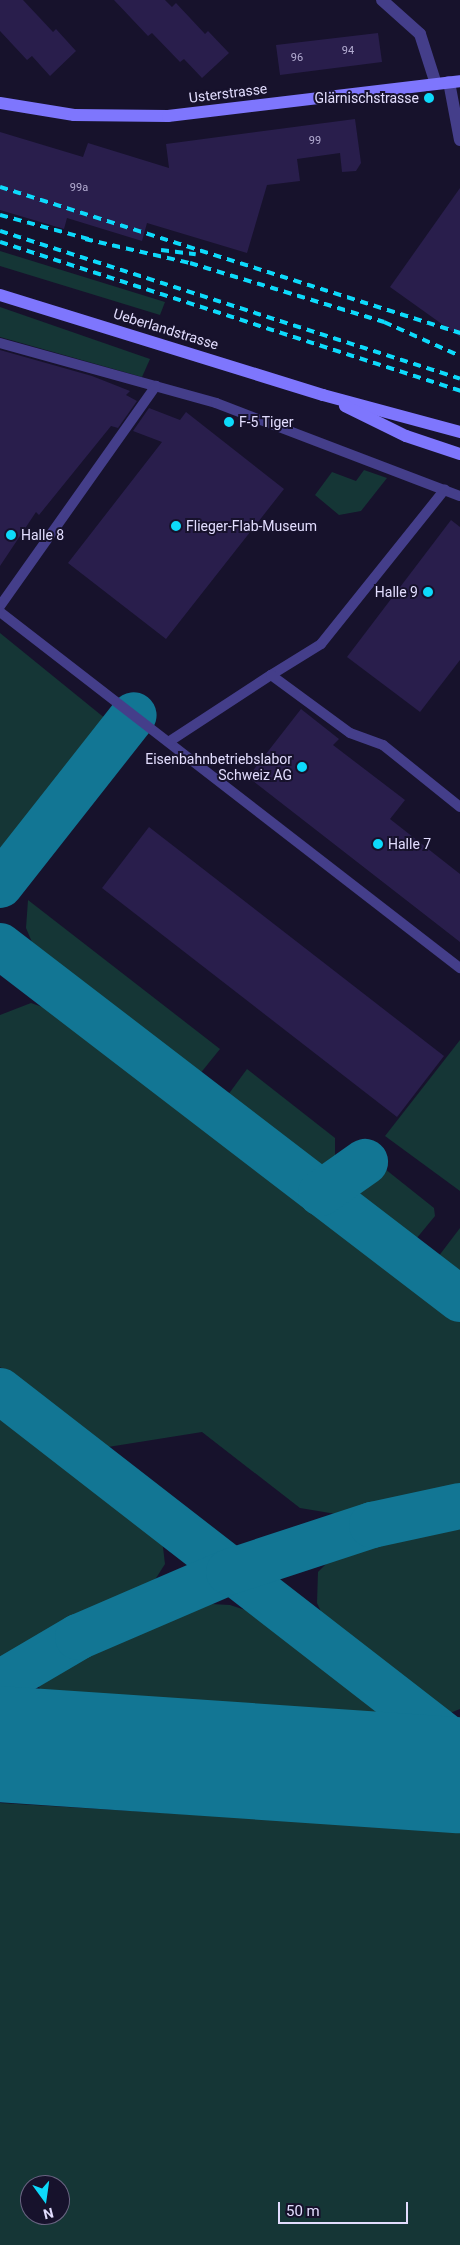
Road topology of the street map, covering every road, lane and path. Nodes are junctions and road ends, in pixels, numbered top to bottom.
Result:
1 (382, 0) edge
2 (449, 82) edge
3 (0, 103) edge
4 (460, 140) edge
5 (0, 295) edge
6 (0, 343) edge
7 (156, 386) junction
8 (323, 394) junction
9 (460, 432) edge
10 (460, 454) edge
11 (445, 489) junction
12 (460, 496) edge
13 (0, 606) edge
14 (0, 612) edge
15 (271, 675) junction
16 (170, 741) junction
17 (460, 807) edge
18 (460, 968) edge

1 - 2 street
2 - 3 main road, Usterstrasse
2 - 4 street
5 - 8 main road, Ueberlandstrasse
6 - 7 lane
7 - 11 lane
7 - 13 lane
8 - 9 main road, Ueberlandstrasse
8 - 10 main road, Ueberlandstrasse
11 - 12 lane
11 - 15 lane
14 - 16 lane
15 - 16 lane
15 - 17 lane
16 - 18 lane

